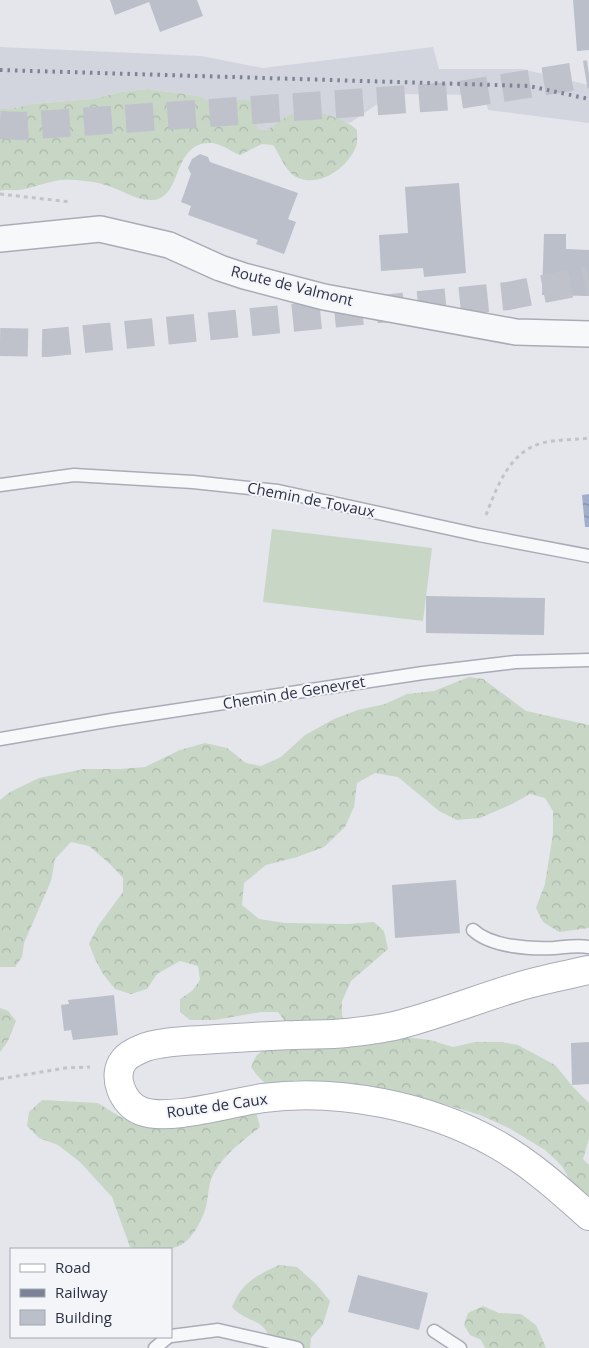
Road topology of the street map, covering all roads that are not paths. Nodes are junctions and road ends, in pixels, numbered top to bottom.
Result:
1 (0, 239) edge
2 (589, 334) edge
3 (0, 485) edge
4 (589, 556) edge
5 (589, 660) edge
6 (0, 739) edge
7 (473, 930) dead end
8 (589, 947) edge
9 (589, 970) edge
10 (589, 1216) edge
11 (434, 1331) dead end
12 (172, 1336) edge
13 (168, 1338) edge
14 (155, 1348) edge
15 (297, 1348) edge
16 (460, 1348) edge

1 - 2 street, Route de Valmont
3 - 4 lane, Chemin de Tovaux
5 - 6 lane, Chemin de Genevret
7 - 8 lane
9 - 10 street, Route de Caux
11 - 16 lane
12 - 15 lane
13 - 14 lane

